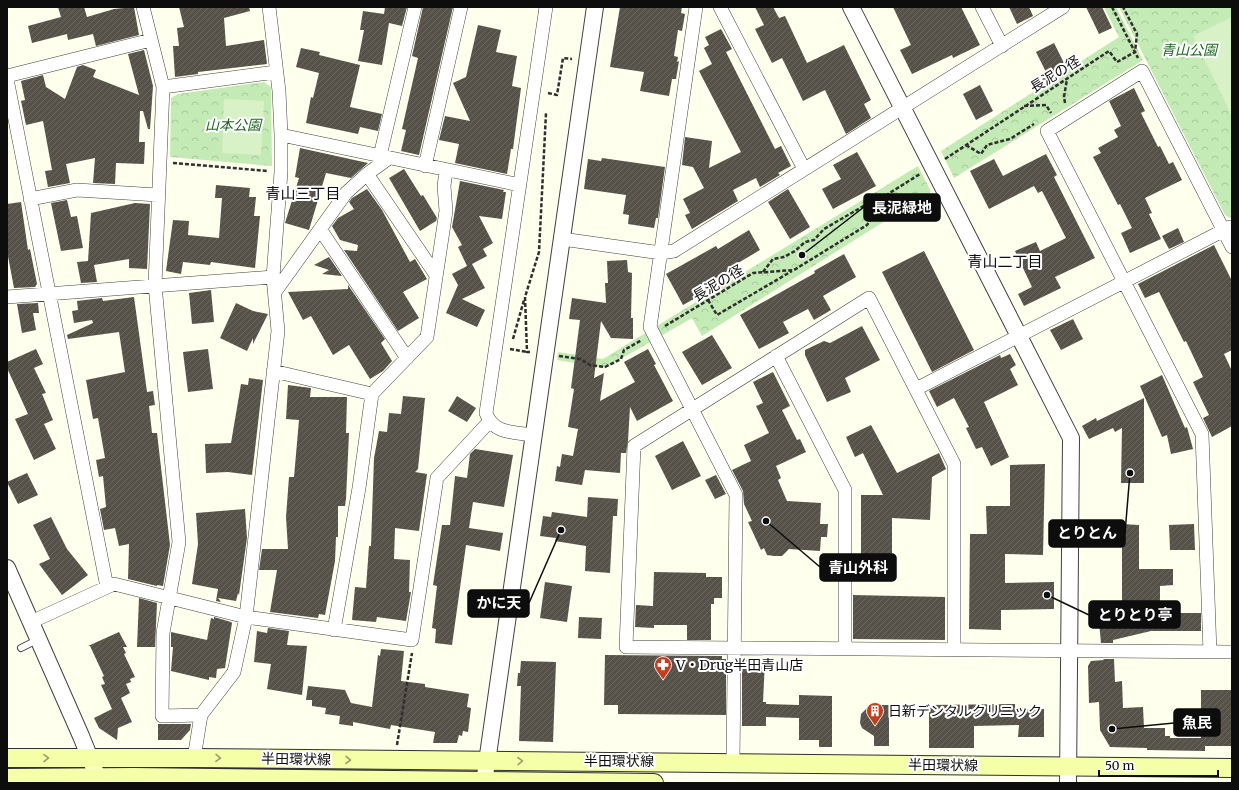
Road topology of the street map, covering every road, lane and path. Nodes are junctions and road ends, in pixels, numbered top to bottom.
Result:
1 (143, 7) edge
2 (269, 7) edge
3 (415, 7) edge
4 (461, 7) edge
5 (546, 7) edge
6 (595, 7) edge
7 (696, 7) edge
8 (720, 7) edge
9 (851, 7) edge
10 (982, 7) edge
11 (1063, 7) edge
12 (1112, 7) edge
13 (1123, 7) edge
14 (151, 40) junction
15 (1002, 46) junction
16 (1135, 52) junction
17 (576, 60) dead end
18 (1142, 71) junction
19 (276, 72) junction
20 (7, 76) edge
21 (1067, 78) junction
22 (7, 79) edge
23 (549, 85) dead end
24 (163, 87) junction
25 (557, 95) dead end
26 (547, 101) dead end
27 (1024, 106) junction
28 (1060, 106) dead end
29 (902, 107) junction
30 (547, 109) dead end
31 (1056, 110) dead end
32 (1045, 116) dead end
33 (1054, 118) junction
34 (1039, 120) dead end
35 (281, 135) junction
36 (966, 145) junction
37 (384, 157) junction
38 (943, 160) dead end
39 (160, 162) junction
40 (425, 166) junction
41 (804, 169) junction
42 (446, 171) junction
43 (280, 172) junction
44 (924, 172) dead end
45 (367, 174) junction
46 (520, 185) junction
47 (158, 195) junction
48 (30, 199) junction
49 (878, 208) junction
50 (1228, 228) edge
51 (320, 229) junction
52 (562, 239) junction
53 (1232, 247) edge
54 (661, 253) junction
55 (794, 270) junction
56 (763, 272) junction
57 (436, 275) junction
58 (273, 277) junction
59 (1123, 282) junction
60 (155, 285) junction
61 (275, 292) junction
62 (48, 293) junction
63 (7, 297) edge
64 (708, 300) junction
65 (654, 334) junction
66 (1020, 335) junction
67 (510, 349) dead end
68 (527, 352) junction
69 (533, 352) dead end
70 (556, 356) dead end
71 (776, 356) junction
72 (407, 358) junction
73 (273, 371) junction
74 (916, 389) junction
75 (372, 394) junction
76 (691, 409) junction
77 (489, 422) junction
78 (533, 435) junction
79 (7, 568) edge
80 (107, 587) junction
81 (170, 599) junction
82 (246, 617) junction
83 (31, 622) junction
84 (334, 630) junction
85 (39, 639) junction
86 (412, 640) junction
87 (21, 648) dead end
88 (735, 648) junction
89 (845, 648) junction
90 (954, 649) junction
91 (1069, 651) junction
92 (1210, 652) junction
93 (1232, 652) edge
94 (201, 715) junction
95 (397, 748) dead end
96 (7, 758) edge
97 (90, 758) junction
98 (194, 758) junction
99 (487, 761) junction
100 (732, 762) junction
101 (1232, 768) edge
102 (1068, 775) edge
103 (7, 778) edge
104 (98, 780) edge
105 (484, 782) edge
106 (654, 783) edge

1 - 14 street
2 - 19 street
3 - 37 street
4 - 40 street
5 - 46 street
6 - 52 street
7 - 54 street
8 - 41 street
9 - 29 street
10 - 15 street
11 - 15 street
12 - 16 path
13 - 16 path
14 - 20 street
14 - 24 street
15 - 29 street
16 - 18 path
16 - 21 path, 長泥の径
17 - 25 path
18 - 33 street
18 - 50 street
19 - 24 street
19 - 35 street
21 - 27 path, 長泥の径
21 - 28 path
22 - 48 street
23 - 26 path
24 - 39 street
27 - 33 path
27 - 36 path, 長泥の径
29 - 41 street
29 - 66 street
30 - 68 path
31 - 33 path
32 - 33 path
33 - 59 street
34 - 36 path
35 - 37 street
35 - 43 street
36 - 38 path, 長泥の径
37 - 40 street
37 - 45 street
39 - 43 path
39 - 47 street
40 - 42 street
41 - 54 street
42 - 46 street
42 - 57 street
43 - 58 street
44 - 49 path, 長泥の径
45 - 51 street
45 - 57 street
46 - 77 street
47 - 48 street
47 - 60 street
48 - 62 street
49 - 55 path, 長泥の径
49 - 56 path
50 - 53 street
50 - 59 street
51 - 61 street
51 - 72 street
52 - 54 street
52 - 78 street
54 - 65 street
55 - 56 path, 長泥の径
55 - 64 path
56 - 64 path, 長泥の径
57 - 72 street
58 - 60 street
58 - 61 street
59 - 66 street
59 - 92 street
60 - 62 street
60 - 81 street
61 - 73 street
62 - 63 street
62 - 80 street
64 - 65 path, 長泥の径
65 - 70 path, 長泥の径
65 - 76 street
66 - 74 street
66 - 91 street
67 - 68 path
68 - 69 path
71 - 74 street
71 - 76 street
71 - 89 street
72 - 75 street
73 - 75 street
73 - 82 street
74 - 90 street
75 - 84 street
76 - 88 street
76 - 88 street
77 - 78 street
77 - 86 street
78 - 99 street
79 - 83 street
80 - 81 street
80 - 83 street
81 - 82 street
81 - 94 street
82 - 84 street
82 - 94 street
83 - 85 street
84 - 86 street
85 - 87 lane
85 - 97 street
86 - 95 path
88 - 89 street
88 - 100 street
89 - 90 street
90 - 91 street
91 - 92 street
91 - 102 street
92 - 93 street
94 - 98 street
96 -> 97 main road, 半田環状線
97 - 98 main road, 半田環状線
97 - 104 street
98 -> 99 main road, 半田環状線
99 -> 100 main road, 半田環状線
99 - 105 street
100 - 102 main road, 半田環状線
101 - 102 main road, 半田環状線
103 - 104 main road, 半田環状線
104 - 105 main road, 半田環状線
105 - 106 main road, 半田環状線

